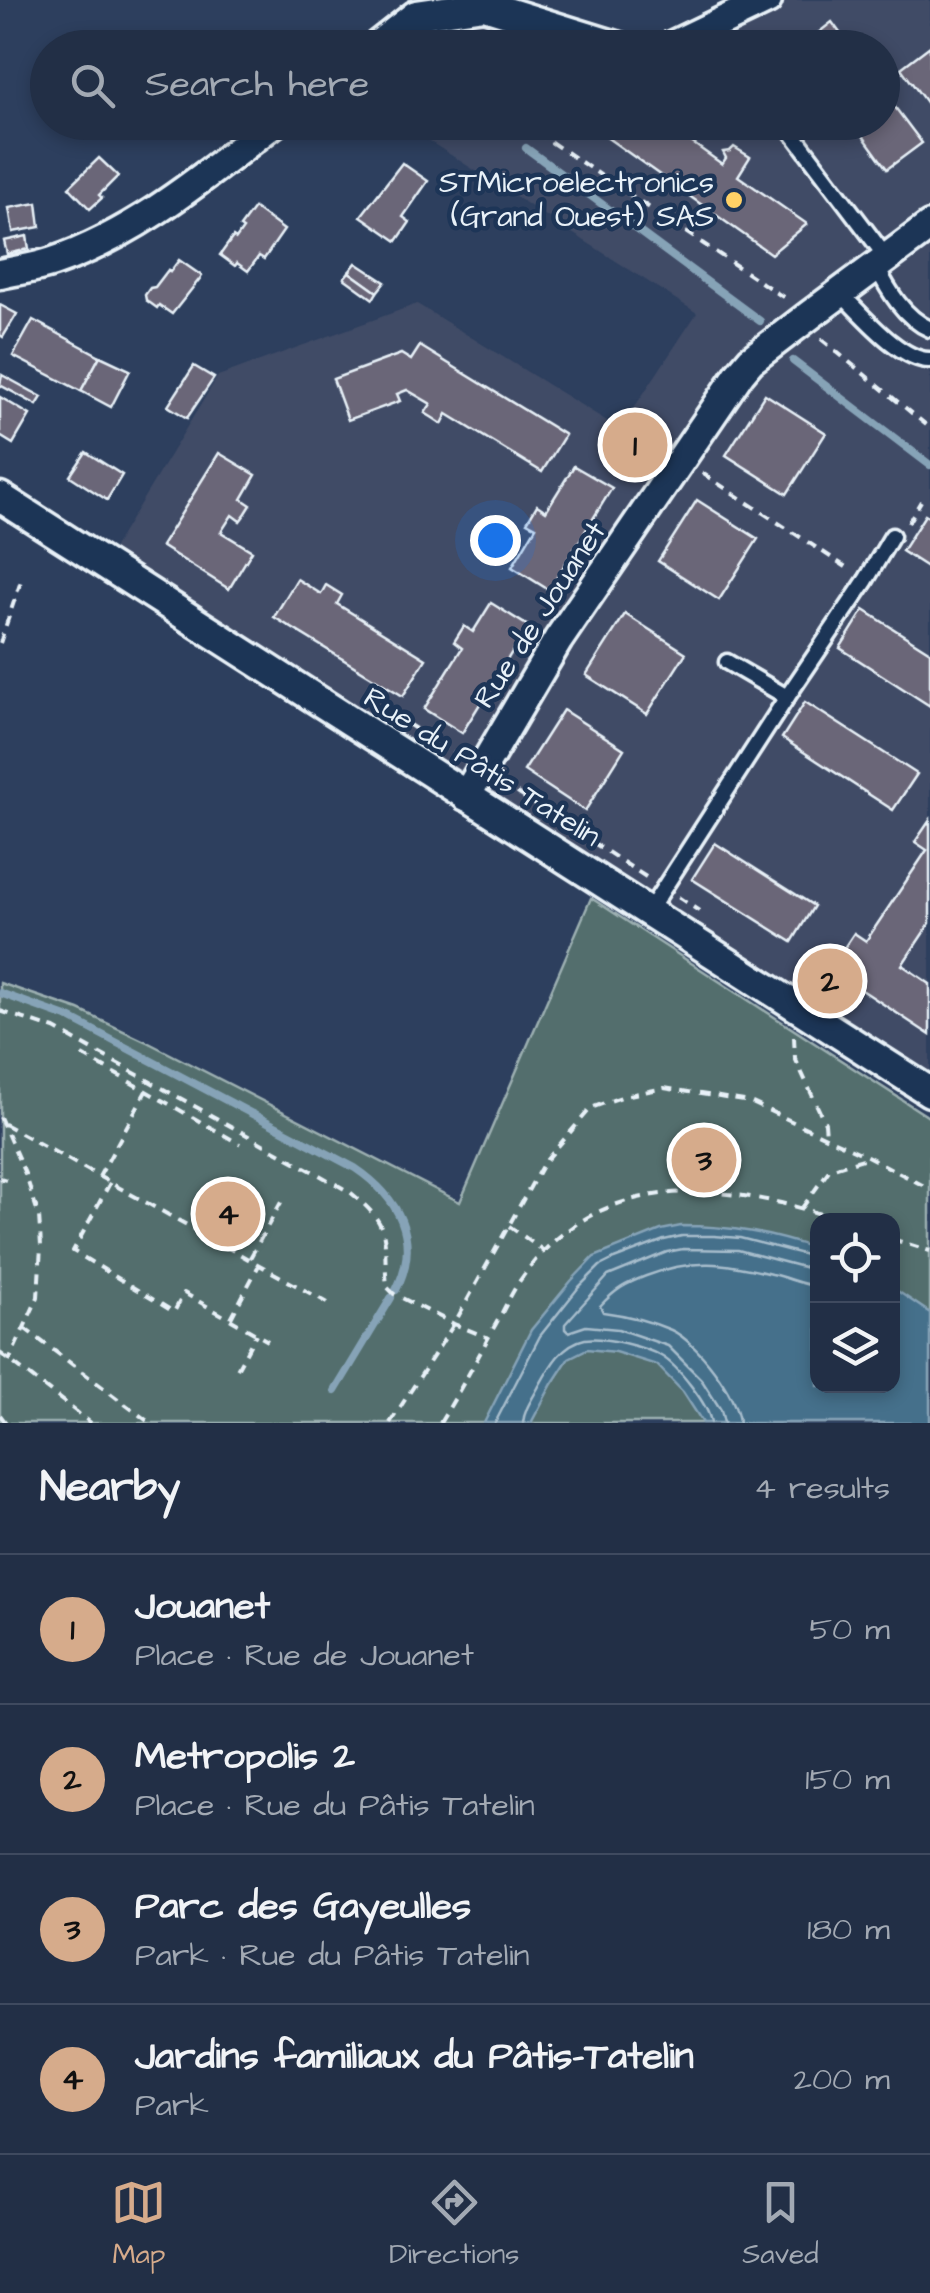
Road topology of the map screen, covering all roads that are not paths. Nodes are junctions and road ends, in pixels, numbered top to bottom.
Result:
1 (766, 0) edge
2 (398, 30) edge
3 (567, 30) edge
4 (704, 30) edge
5 (251, 140) edge
6 (797, 140) edge
7 (930, 226) edge
8 (881, 261) junction
9 (0, 274) edge
10 (840, 293) junction
11 (930, 329) edge
12 (930, 360) edge
13 (0, 498) edge
14 (892, 536) road end
15 (727, 662) dead end
16 (787, 697) junction
17 (466, 796) junction
18 (649, 911) junction
19 (926, 1083) edge

1 - 4 street
2 - 3 street
5 - 9 street
6 - 8 lane
7 - 8 street, Rue de Jouanet
8 - 10 street, Rue de Jouanet
8 - 11 lane
10 - 12 lane
10 - 17 street, Rue de Jouanet
13 - 17 street, Rue du Pâtis Tatelin
14 - 16 lane
15 - 16 lane
16 - 18 lane
17 - 18 street, Rue du Pâtis Tatelin
18 - 19 street, Rue du Pâtis Tatelin

